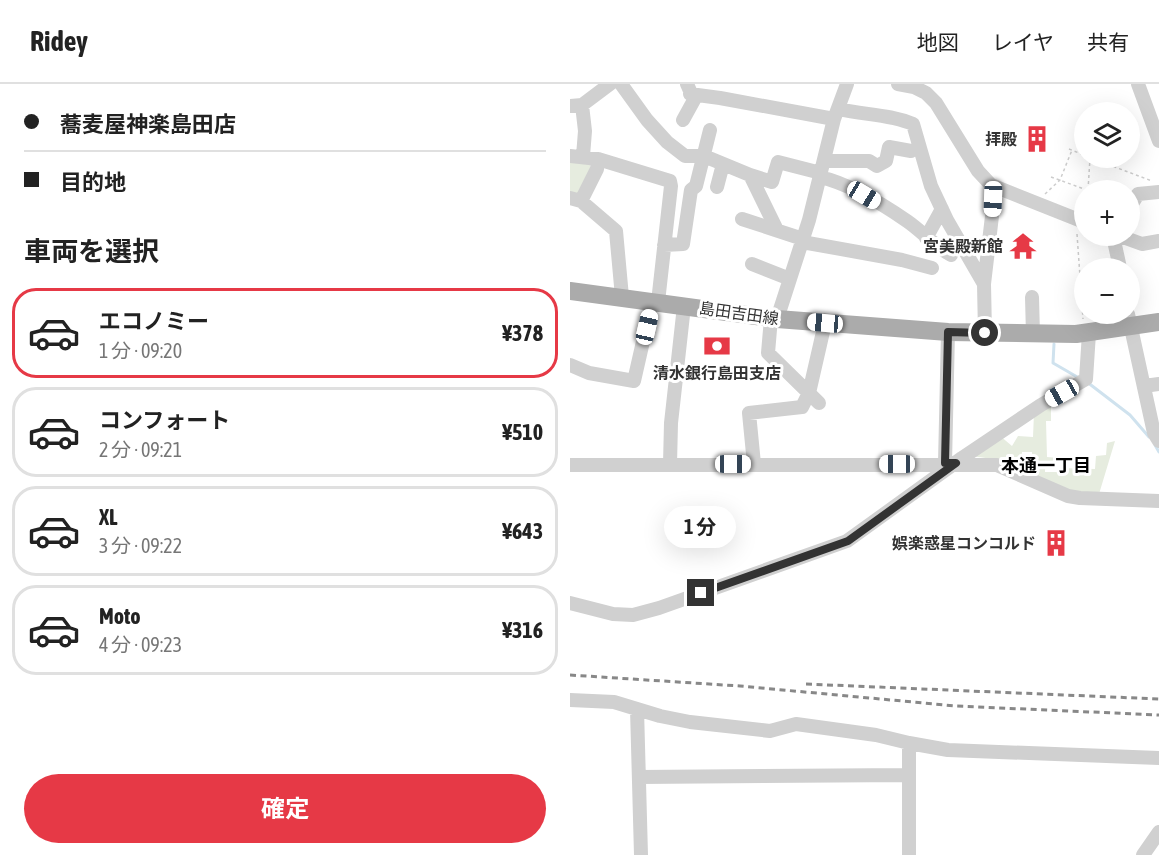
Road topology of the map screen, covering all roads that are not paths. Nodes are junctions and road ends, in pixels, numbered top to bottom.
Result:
1 (847, 84) edge
2 (898, 84) edge
3 (1138, 84) edge
4 (622, 85) edge
5 (688, 89) edge
6 (576, 105) edge
7 (836, 114) junction
8 (683, 120) dead end
9 (710, 130) dead end
10 (1159, 141) edge
11 (911, 151) dead end
12 (577, 156) edge
13 (704, 156) junction
14 (598, 159) junction
15 (723, 164) junction
16 (821, 170) junction
17 (750, 175) junction
18 (991, 185) junction
19 (717, 187) dead end
20 (1159, 192) edge
21 (1140, 194) edge
22 (575, 199) edge
23 (942, 209) junction
24 (1074, 217) edge
25 (742, 219) dead end
26 (777, 230) junction
27 (926, 238) junction
28 (802, 241) junction
29 (1159, 241) edge
30 (1140, 243) edge
31 (664, 245) junction
32 (951, 255) dead end
33 (752, 264) dead end
34 (932, 268) dead end
35 (790, 279) junction
36 (984, 284) junction
37 (570, 291) edge
38 (622, 297) junction
39 (1032, 297) dead end
40 (655, 302) junction
41 (684, 306) junction
42 (774, 319) junction
43 (1140, 321) edge
44 (1159, 322) edge
45 (825, 323) junction
46 (1117, 324) edge
47 (1131, 324) edge
48 (948, 332) junction
49 (985, 333) junction
50 (1086, 334) junction
51 (1033, 335) junction
52 (570, 365) edge
53 (1159, 384) edge
54 (1144, 386) junction
55 (814, 398) junction
56 (1159, 441) edge
57 (950, 463) junction
58 (670, 464) junction
59 (754, 464) junction
60 (570, 465) edge
61 (1159, 501) edge
62 (570, 603) edge
63 (570, 700) edge
64 (637, 709) junction
65 (909, 743) junction
66 (1159, 758) edge
67 (908, 775) junction
68 (639, 777) junction
69 (1159, 832) edge
70 (642, 855) edge
71 (909, 855) edge
72 (1143, 855) edge

1 - 7 street
2 - 18 street
3 - 10 street
4 - 6 street
4 - 13 street
5 - 7 street
5 - 8 street
6 - 12 street
7 - 16 street
7 - 23 street
9 - 13 street
11 - 16 street
12 - 14 street
13 - 15 street
13 - 31 street
14 - 22 street
14 - 31 street
15 - 17 street
15 - 19 street
16 - 17 street
16 - 27 street
16 - 28 street
17 - 26 street
18 - 24 street
18 - 36 street
20 - 21 street
22 - 38 street
23 - 27 street
23 - 36 street
25 - 26 street
26 - 28 street
27 - 32 street
28 - 34 street
28 - 35 street
29 - 30 street
31 - 40 street
33 - 35 street
35 - 42 street
36 - 49 street
37 - 38 main road, 島田吉田線
38 - 40 main road, 島田吉田線
39 - 51 street
40 - 41 main road, 島田吉田線
40 - 52 street
41 - 42 main road, 島田吉田線
41 - 58 street
42 - 45 main road, 島田吉田線
42 - 55 street
43 - 44 main road, 島田吉田線
45 - 48 main road, 島田吉田線
45 - 55 street
46 - 50 main road, 島田吉田線
47 - 54 street
48 - 49 main road, 島田吉田線
48 - 57 street
49 - 51 main road, 島田吉田線
50 - 51 main road, 島田吉田線
50 - 57 street
53 - 54 street
54 - 56 street
55 - 59 street
57 - 59 street
57 - 61 street
57 - 62 street
58 - 59 street
58 - 60 street
63 - 64 street
64 - 65 street
64 - 68 street
65 - 66 street
65 - 67 street
67 - 68 street
67 - 71 street
68 - 70 street
69 - 72 street

